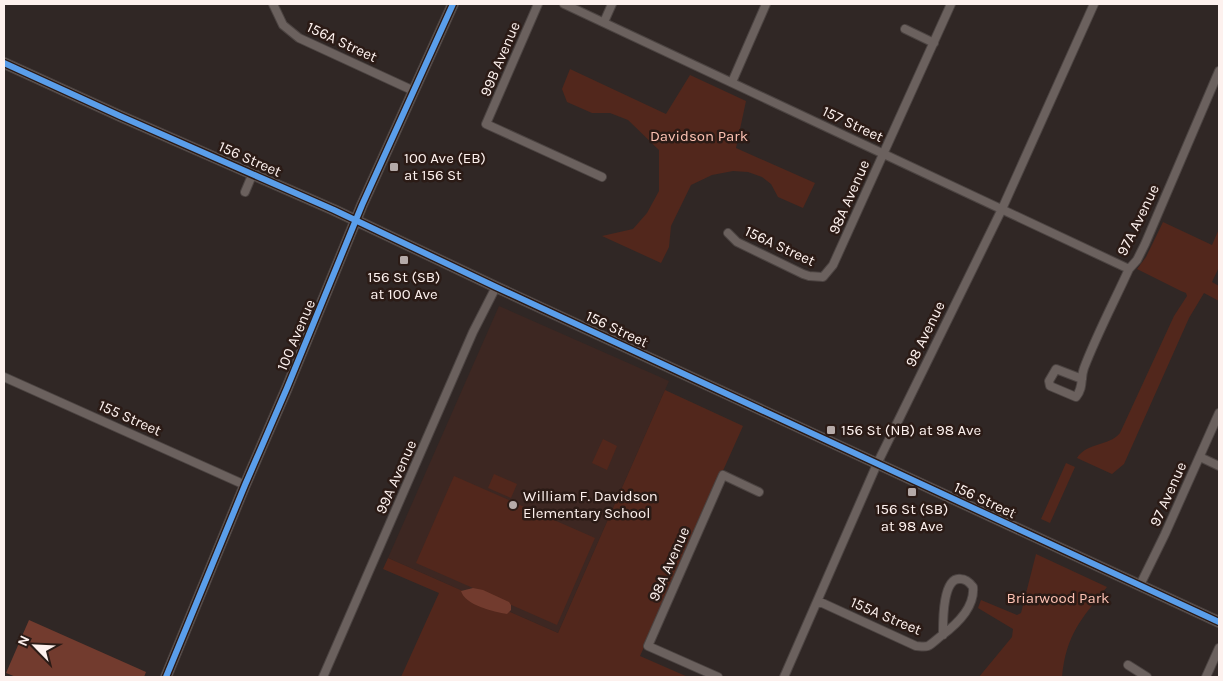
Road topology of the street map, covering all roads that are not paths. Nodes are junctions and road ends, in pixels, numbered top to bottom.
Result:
1 (273, 4) edge
2 (453, 4) edge
3 (538, 4) edge
4 (564, 4) edge
5 (612, 4) edge
6 (951, 4) edge
7 (1094, 4) edge
8 (768, 6) edge
9 (604, 22) junction
10 (905, 30) dead end
11 (934, 43) junction
12 (4, 63) edge
13 (1219, 71) edge
14 (732, 82) junction
15 (414, 90) junction
16 (883, 153) junction
17 (253, 173) junction
18 (602, 177) dead end
19 (245, 192) dead end
20 (1002, 209) junction
21 (356, 221) junction
22 (728, 233) dead end
23 (1129, 269) junction
24 (823, 277) joint
25 (496, 287) junction
26 (4, 377) edge
27 (1082, 379) junction
28 (1219, 413) edge
29 (1200, 457) junction
30 (877, 464) junction
31 (1219, 466) edge
32 (245, 484) junction
33 (759, 492) dead end
34 (1140, 585) junction
35 (818, 601) junction
36 (1219, 622) edge
37 (943, 635) junction
38 (1219, 648) edge
39 (1128, 665) dead end
40 (166, 677) edge
41 (323, 677) edge
42 (718, 677) edge
43 (784, 677) edge
44 (1147, 677) edge
45 (1206, 677) edge

1 - 15 street, 156A Street
2 - 15 main road, 100 Avenue
3 - 18 street, 99B Avenue
4 - 9 street, 157 Street
5 - 9 street
6 - 11 street, 98A Avenue
7 - 20 street, 98 Avenue
8 - 14 street
9 - 14 street, 157 Street
10 - 11 street
11 - 16 street, 98A Avenue
12 - 17 main road, 156 Street
13 - 23 street, 97A Avenue
14 - 16 street, 157 Street
15 - 21 main road, 100 Avenue
16 - 20 street, 157 Street
16 - 24 street, 98A Avenue
17 - 19 street
17 - 21 main road, 156 Street
20 - 23 street, 157 Street
20 - 30 street, 98 Avenue
21 - 25 main road, 156 Street
21 - 32 main road, 100 Avenue
22 - 24 street, 156A Street
23 - 27 street, 97A Avenue
25 - 30 main road, 156 Street
25 - 41 street, 99A Avenue
26 - 32 street, 155 Street
27 - 27 street, 97A Avenue
28 - 29 street, 97 Avenue
29 - 31 street
29 - 34 street, 97 Avenue
30 - 34 main road, 156 Street
30 - 35 street, 98 Avenue
32 - 40 main road, 100 Avenue
33 - 42 street, 98A Avenue
34 - 36 main road, 156 Street
35 - 37 street, 155A Street
35 - 43 street, 98 Avenue
37 - 37 street, 155A Street
38 - 45 street
39 - 44 street

